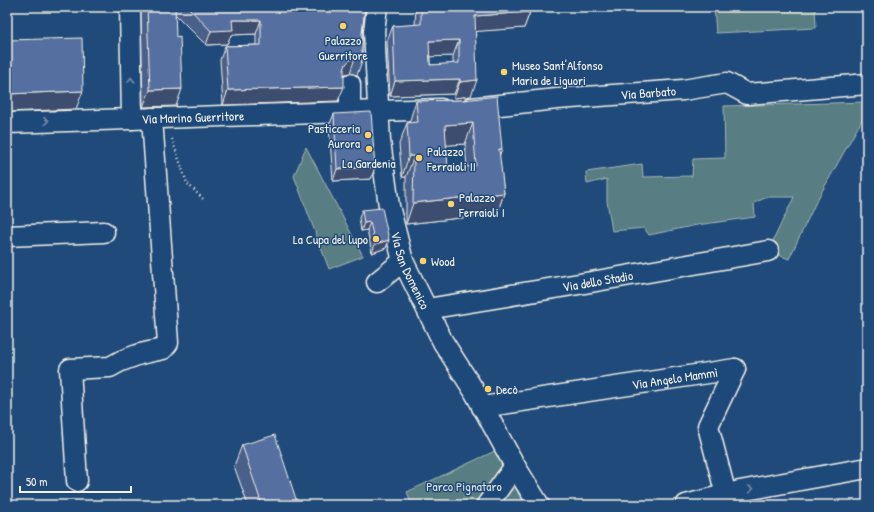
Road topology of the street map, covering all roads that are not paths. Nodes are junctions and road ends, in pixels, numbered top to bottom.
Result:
1 (130, 7) edge
2 (377, 7) edge
3 (350, 84) dead end
4 (867, 84) edge
5 (379, 111) junction
6 (350, 112) junction
7 (152, 118) junction
8 (132, 119) junction
9 (7, 123) edge
10 (104, 232) dead end
11 (7, 236) edge
12 (768, 250) dead end
13 (403, 261) junction
14 (377, 282) dead end
15 (427, 309) junction
16 (482, 407) junction
17 (515, 466) junction
18 (867, 468) edge
19 (77, 481) dead end
20 (726, 495) junction
21 (487, 505) edge
22 (539, 505) edge
23 (686, 505) edge

8 -> 1 street
2 - 5 street, Via San Domenico
3 - 6 street
4 - 5 street, Via Barbato
5 - 6 street, Via Marino Guerritore
5 - 13 street, Via San Domenico
6 - 7 street, Via Marino Guerritore
7 - 8 street, Via Marino Guerritore
7 - 19 street
9 -> 8 street, Via Marino Guerritore
10 - 11 street
12 - 15 street, Via dello Stadio
13 - 14 street
13 - 15 street, Via San Domenico
15 - 16 street, Via San Domenico
16 - 17 street, Via San Domenico
16 - 20 street, Via Angelo Mammì
17 - 21 street
17 - 22 street, Via San Domenico
20 -> 18 street
20 - 23 street

